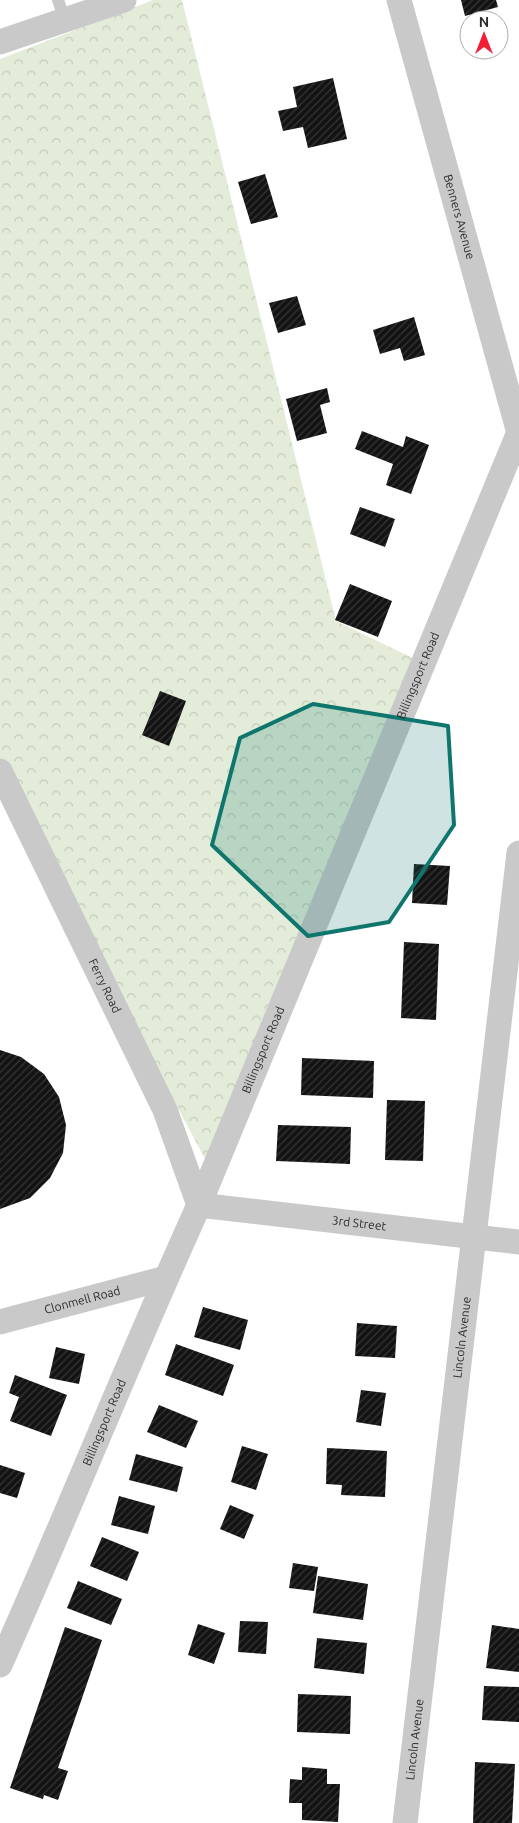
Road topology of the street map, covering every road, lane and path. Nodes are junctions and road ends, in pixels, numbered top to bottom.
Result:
1 (124, 0) edge
2 (399, 0) edge
3 (62, 10) edge
4 (0, 42) edge
5 (519, 432) edge
6 (0, 771) edge
7 (519, 853) edge
8 (199, 1205) junction
9 (472, 1237) junction
10 (519, 1242) edge
11 (166, 1278) junction
12 (0, 1322) edge
13 (0, 1665) edge
14 (405, 1823) edge

1 - 3 street
2 - 5 street, Benners Avenue
3 - 4 street
5 - 8 street, Billingsport Road
6 - 8 street, Ferry Road
7 - 9 street, Lincoln Avenue
8 - 9 street, 3rd Street
8 - 11 street, Billingsport Road
9 - 10 street, 3rd Street
9 - 14 street, Lincoln Avenue
11 - 12 street, Clonmell Road
11 - 13 street, Billingsport Road

